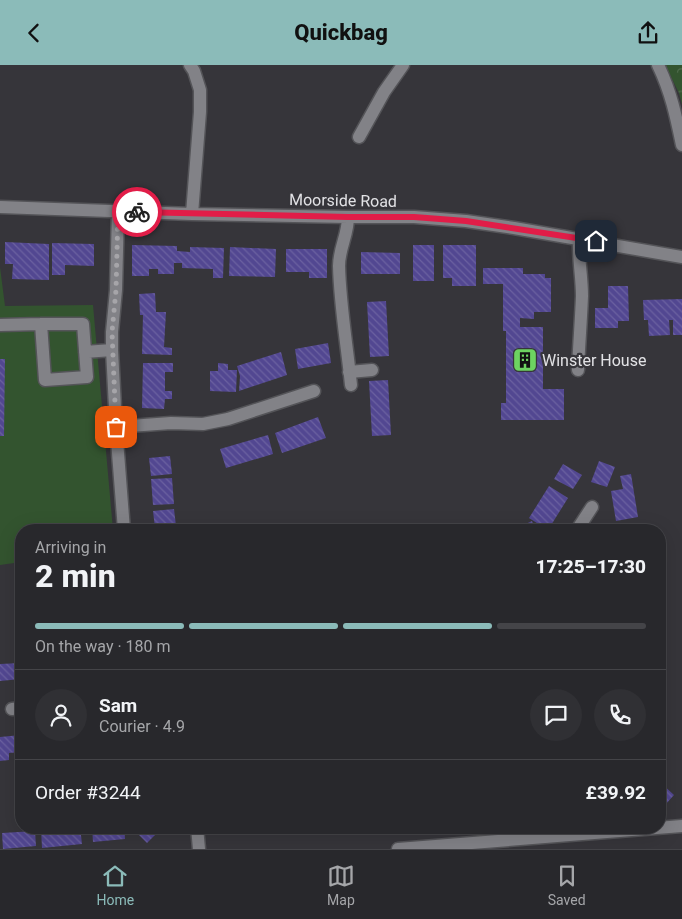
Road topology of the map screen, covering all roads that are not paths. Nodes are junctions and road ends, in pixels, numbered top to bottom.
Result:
1 (190, 65) edge
2 (402, 65) edge
3 (658, 65) edge
4 (359, 137) dead end
5 (682, 145) edge
6 (0, 207) edge
7 (118, 212) junction
8 (192, 214) junction
9 (348, 217) junction
10 (579, 238) junction
11 (682, 257) edge
12 (41, 324) junction
13 (0, 325) edge
14 (112, 350) junction
15 (85, 352) junction
16 (578, 370) dead end
17 (372, 371) dead end
18 (314, 391) dead end
19 (116, 427) junction
20 (592, 507) dead end
21 (124, 524) edge
22 (581, 524) edge
23 (682, 826) edge
24 (666, 827) edge
25 (198, 834) edge
26 (565, 834) edge
27 (199, 849) edge
28 (398, 849) edge

1 - 8 street
2 - 4 street
3 - 5 street
6 - 7 street, Moorside Road
7 - 8 street, Moorside Road
7 - 14 street
8 - 9 street, Moorside Road
9 - 10 street, Moorside Road
9 - 17 street
10 - 11 street, Moorside Road
10 - 16 street
12 - 13 street
12 - 15 street
12 - 15 street
14 - 15 street
14 - 19 street
18 - 19 street
19 - 21 street
20 - 22 street
23 - 24 street
25 - 27 street
26 - 28 street

